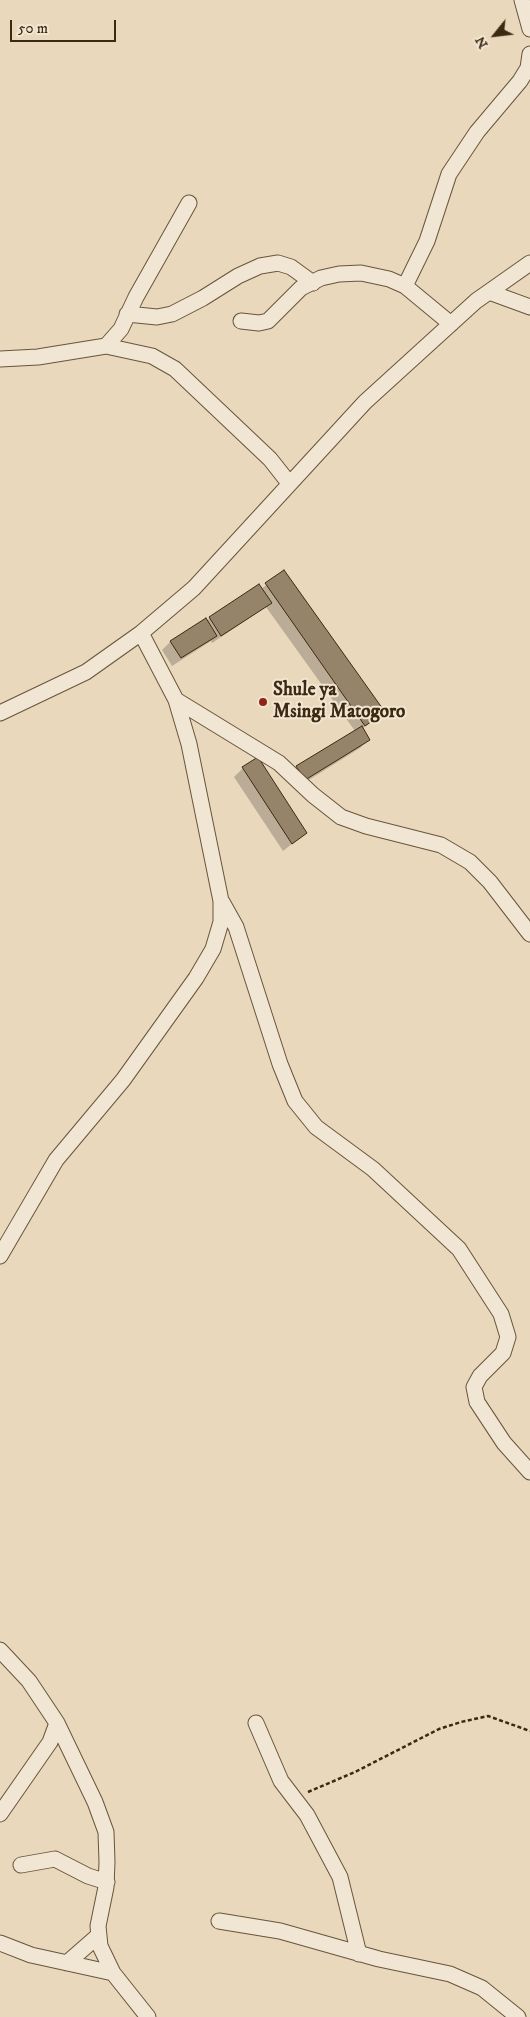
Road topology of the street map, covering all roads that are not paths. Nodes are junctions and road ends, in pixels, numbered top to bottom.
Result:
1 (522, 0) edge
2 (530, 29) edge
3 (530, 54) edge
4 (189, 203) dead end
5 (530, 263) edge
6 (313, 283) junction
7 (406, 286) junction
8 (489, 292) junction
9 (530, 307) edge
10 (127, 314) junction
11 (241, 321) dead end
12 (451, 324) junction
13 (106, 346) junction
14 (3, 361) edge
15 (290, 483) junction
16 (141, 633) junction
17 (176, 700) junction
18 (0, 713) edge
19 (221, 901) junction
20 (530, 934) edge
21 (0, 1256) edge
22 (530, 1472) edge
23 (0, 1650) edge
24 (57, 1723) junction
25 (256, 1723) dead end
26 (0, 1814) edge
27 (21, 1865) dead end
28 (106, 1882) junction
29 (219, 1921) dead end
30 (99, 1935) junction
31 (0, 1943) edge
32 (359, 1954) junction
33 (67, 1963) junction
34 (113, 1973) junction
35 (148, 2017) edge
36 (518, 2017) edge

1 - 2 street
3 - 7 street
4 - 10 street
5 - 8 street
6 - 7 street
6 - 10 street
6 - 11 street
7 - 12 street
8 - 9 street
8 - 12 street
10 - 13 street
12 - 15 street
13 - 14 street
13 - 15 street
15 - 16 street
16 - 17 street
16 - 18 street
17 - 19 street
17 - 20 street
19 - 21 street
19 - 22 street
23 - 24 street
24 - 26 street
24 - 28 street
25 - 32 street
27 - 28 street
28 - 30 street
29 - 32 street
30 - 33 street
30 - 34 street
31 - 33 street
32 - 36 street
33 - 34 street
34 - 35 street

